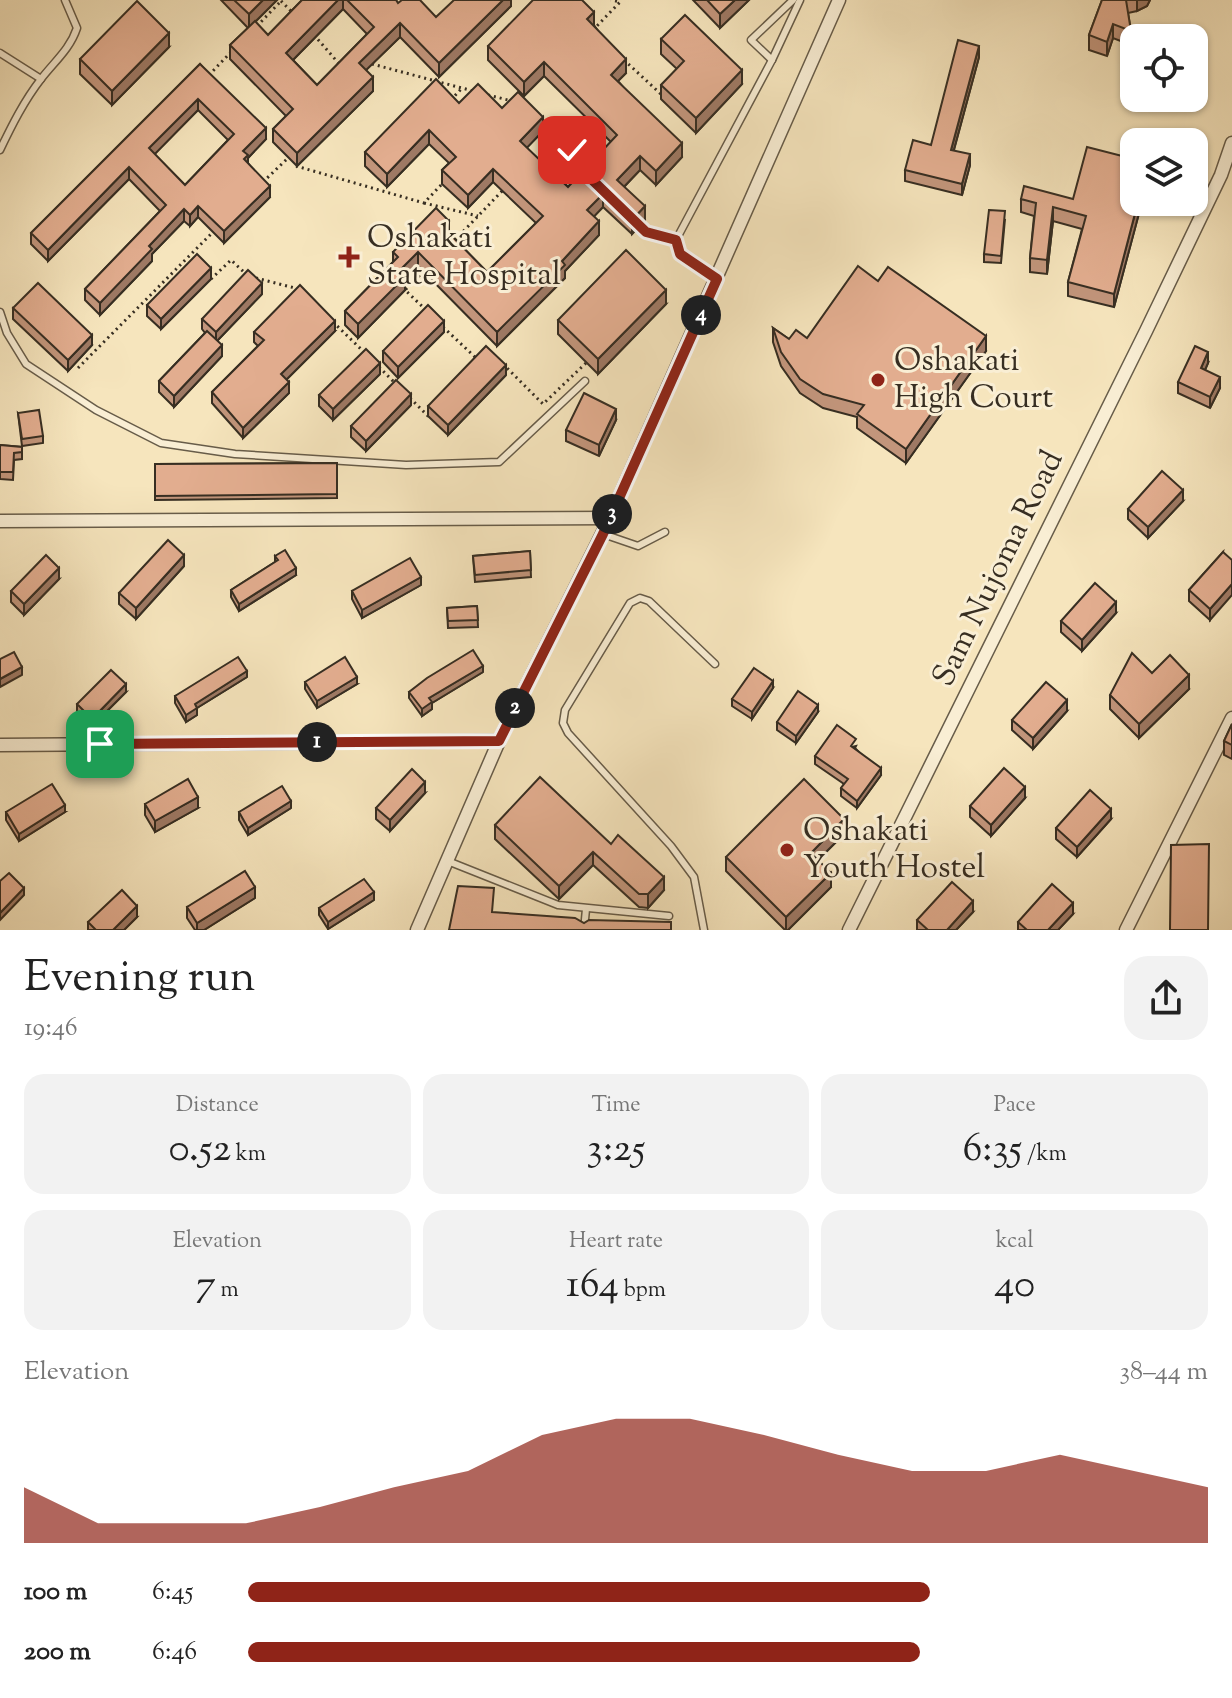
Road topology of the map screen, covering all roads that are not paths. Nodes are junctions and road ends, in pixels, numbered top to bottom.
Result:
1 (65, 0) edge
2 (793, 0) edge
3 (800, 0) edge
4 (839, 0) edge
5 (0, 53) edge
6 (772, 60) junction
7 (41, 79) junction
8 (1232, 143) edge
9 (0, 150) edge
10 (717, 279) junction
11 (0, 312) edge
12 (585, 381) dead end
13 (610, 518) junction
14 (0, 521) edge
15 (665, 532) dead end
16 (603, 534) junction
17 (715, 664) dead end
18 (1232, 718) edge
19 (499, 741) junction
20 (0, 745) edge
21 (445, 860) junction
22 (586, 909) junction
23 (669, 916) dead end
24 (417, 930) edge
25 (584, 930) edge
26 (704, 930) edge
27 (849, 930) edge
28 (1126, 930) edge

1 - 7 lane
2 - 6 lane
3 - 6 lane
4 - 10 street
5 - 7 lane
6 - 10 lane
7 - 9 lane
8 - 27 street, Sam Nujoma Road
10 - 13 street
11 - 12 lane
13 - 14 street
13 - 16 street
15 - 16 lane
16 - 19 street
17 - 26 lane
18 - 28 street
19 - 20 street
19 - 21 street
21 - 22 lane
21 - 24 street
22 - 23 lane
22 - 25 lane

